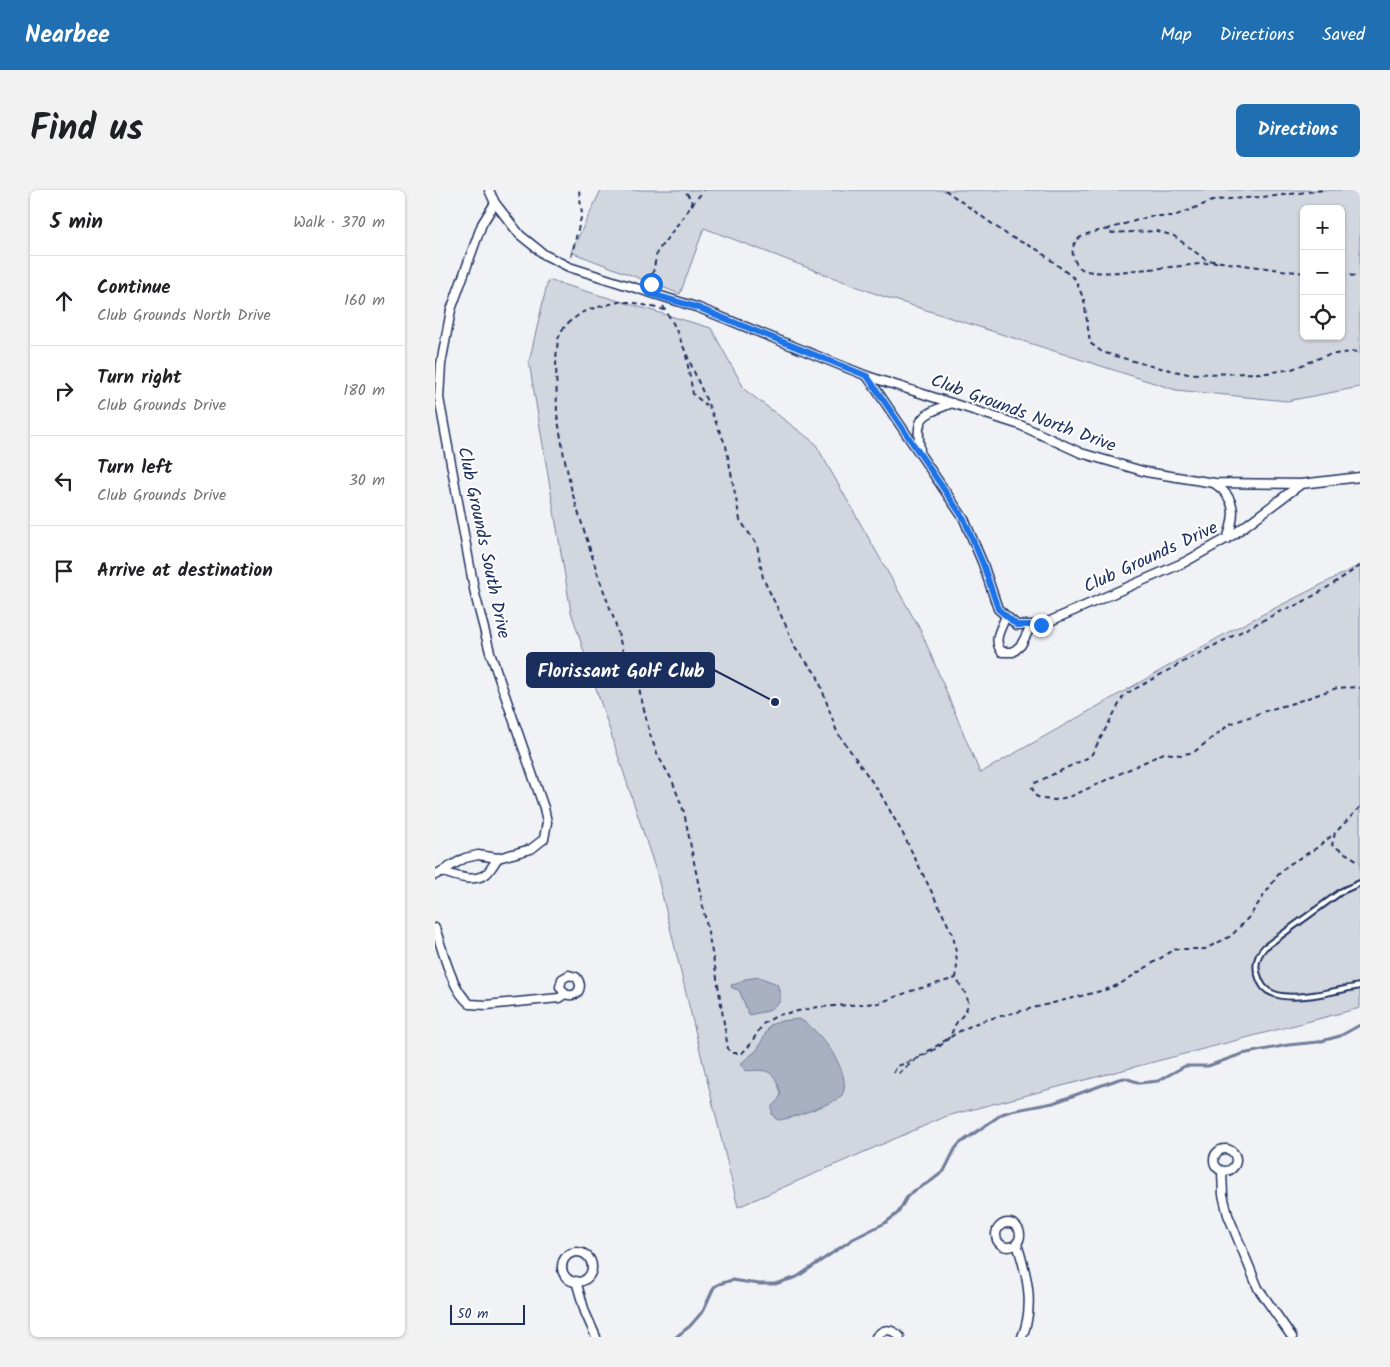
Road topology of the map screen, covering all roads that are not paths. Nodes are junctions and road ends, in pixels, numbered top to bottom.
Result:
1 (489, 190) edge
2 (495, 203) junction
3 (867, 376) junction
4 (952, 403) junction
5 (920, 452) junction
6 (1360, 477) edge
7 (1214, 483) junction
8 (1301, 484) junction
9 (1227, 539) junction
10 (1006, 616) junction
11 (1031, 626) junction
12 (498, 858) junction
13 (439, 874) edge
14 (1360, 883) edge
15 (435, 928) edge
16 (1360, 986) edge
17 (565, 994) dead end
18 (1222, 1171) dead end
19 (1017, 1244) dead end
20 (576, 1281) dead end
21 (596, 1337) edge
22 (876, 1337) edge
23 (900, 1337) edge
24 (1022, 1337) edge
25 (1292, 1337) edge

1 - 2 street, Club Grounds North Drive
2 - 3 street, Club Grounds North Drive
2 - 12 street, Club Grounds South Drive
3 - 4 street, Club Grounds North Drive
3 - 5 street
4 - 5 street
4 - 7 street, Club Grounds North Drive
5 - 10 street
6 - 8 street, Club Grounds North Drive
7 - 8 street, Club Grounds North Drive
7 - 9 street
8 - 9 street, Club Grounds Drive
9 - 11 street, Club Grounds Drive
10 - 11 street
10 - 11 street
12 - 13 street, Club Grounds South Drive
12 - 13 street, Club Grounds South Drive
14 - 16 lane
15 - 17 street
18 - 25 street
19 - 24 street
20 - 21 street
22 - 23 street

